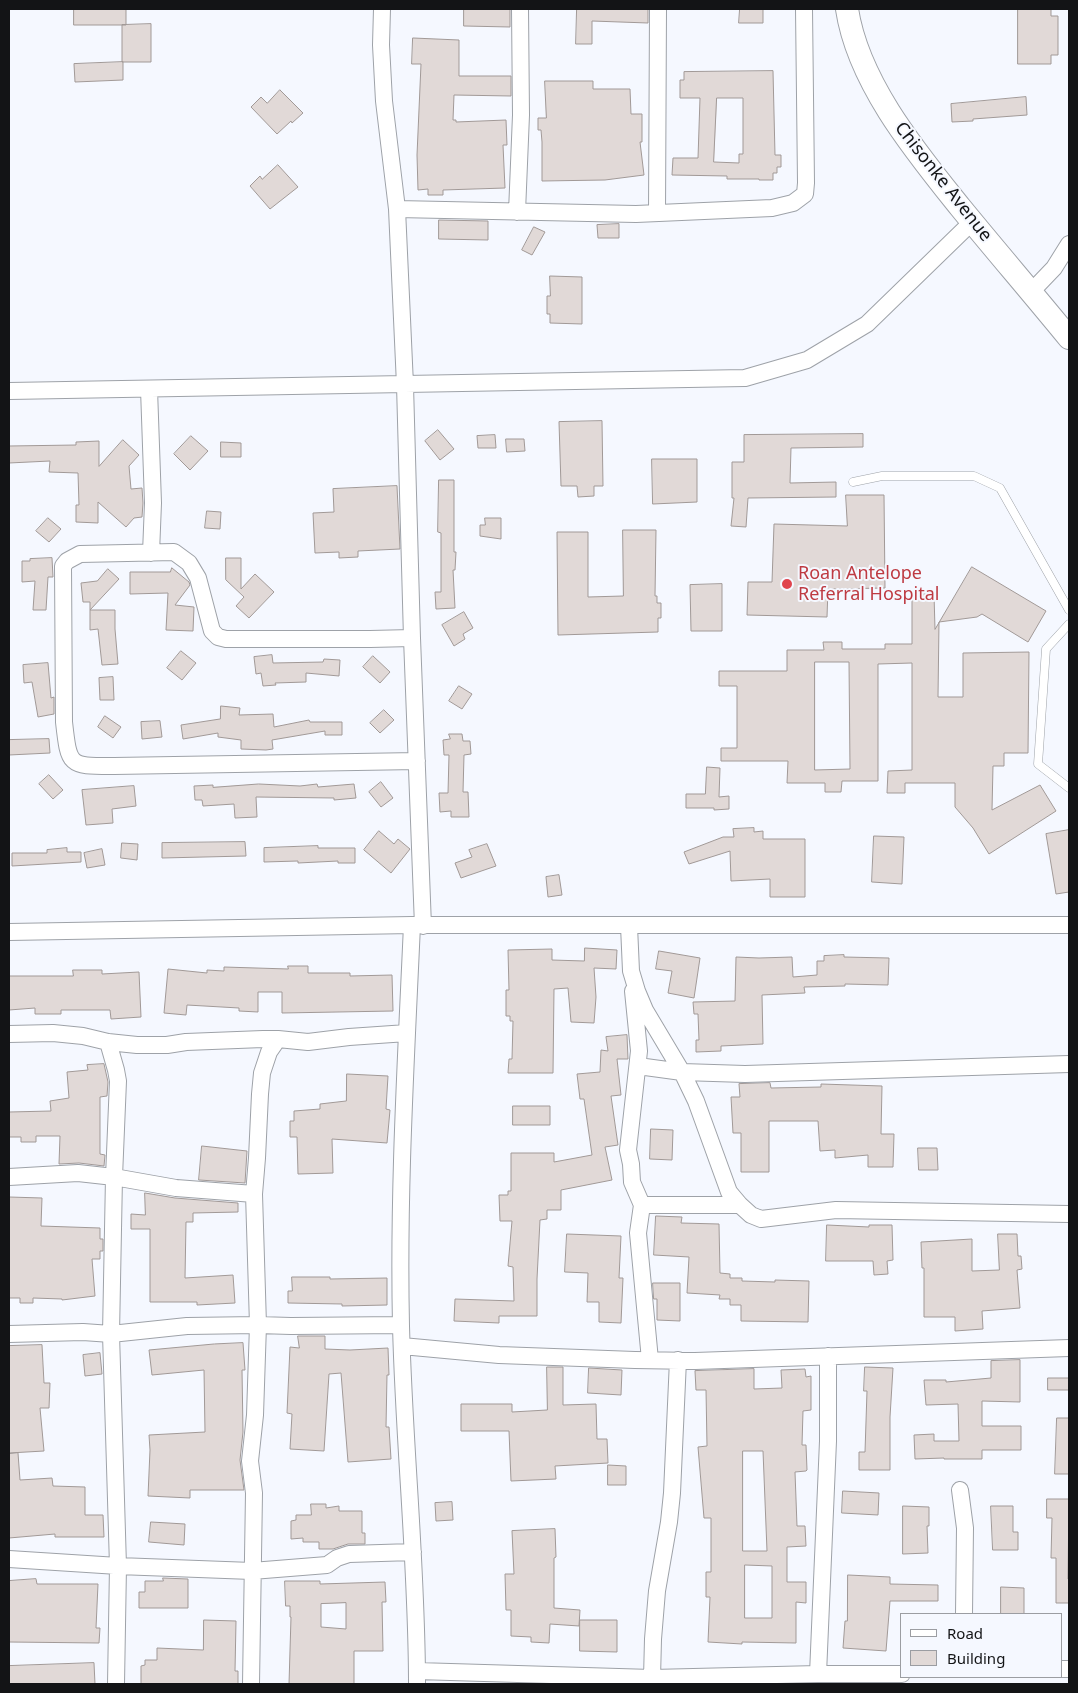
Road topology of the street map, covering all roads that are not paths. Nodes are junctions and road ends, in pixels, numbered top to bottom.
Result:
1 (382, 9) edge
2 (520, 9) edge
3 (658, 9) edge
4 (804, 9) edge
5 (847, 9) edge
6 (397, 209) junction
7 (517, 212) junction
8 (657, 213) junction
9 (972, 222) junction
10 (1069, 244) edge
11 (1030, 292) junction
12 (1069, 338) edge
13 (405, 385) junction
14 (149, 389) junction
15 (9, 392) edge
16 (853, 482) dead end
17 (151, 553) junction
18 (1069, 610) edge
19 (1069, 624) edge
20 (412, 638) junction
21 (416, 761) junction
22 (1069, 788) edge
23 (417, 925) junction
24 (1069, 925) edge
25 (629, 926) junction
26 (9, 932) edge
27 (631, 971) junction
28 (407, 1033) junction
29 (9, 1034) edge
30 (278, 1039) junction
31 (108, 1042) junction
32 (1069, 1064) edge
33 (638, 1066) junction
34 (682, 1072) junction
35 (9, 1177) edge
36 (114, 1177) junction
37 (254, 1194) junction
38 (642, 1205) junction
39 (740, 1205) junction
40 (1069, 1214) edge
41 (258, 1325) junction
42 (401, 1325) junction
43 (9, 1334) edge
44 (111, 1334) junction
45 (402, 1346) junction
46 (1069, 1348) edge
47 (828, 1356) junction
48 (650, 1360) junction
49 (678, 1360) junction
50 (960, 1490) dead end
51 (413, 1552) junction
52 (9, 1559) edge
53 (118, 1566) junction
54 (252, 1571) junction
55 (964, 1613) edge
56 (818, 1674) junction
57 (900, 1674) edge
58 (417, 1678) edge
59 (652, 1678) junction
60 (116, 1684) edge
61 (251, 1684) edge

1 - 6 street
2 - 7 street
3 - 8 street
4 - 8 street
5 - 9 street, Chisonke Avenue
6 - 7 street
6 - 13 street
7 - 8 street
9 - 11 street, Chisonke Avenue
9 - 13 street
10 - 11 street
11 - 12 street, Chisonke Avenue
13 - 14 street
13 - 20 street
14 - 15 street
14 - 17 street
16 - 18 lane
17 - 20 street
17 - 21 street
19 - 22 lane
20 - 21 street
21 - 23 street
23 - 25 street
23 - 26 street
23 - 28 street
24 - 25 street
25 - 27 street
27 - 33 street
27 - 34 street
28 - 30 street
28 - 42 street
29 - 31 street
30 - 31 street
30 - 37 street
31 - 36 street
32 - 34 street
33 - 34 street
33 - 38 street
34 - 39 street
35 - 36 street
36 - 37 street
36 - 44 street
37 - 41 street
38 - 39 street
38 - 48 street
39 - 40 street
41 - 42 street
41 - 44 street
41 - 54 street
42 - 45 street
43 - 44 street
44 - 53 street
45 - 48 street
45 - 51 street
46 - 47 street
47 - 49 street
47 - 56 street
48 - 49 street
49 - 59 street
50 - 55 street
51 - 54 street
51 - 58 street
52 - 53 street
53 - 54 street
53 - 60 street
54 - 61 street
56 - 57 street
56 - 59 street
58 - 59 street

